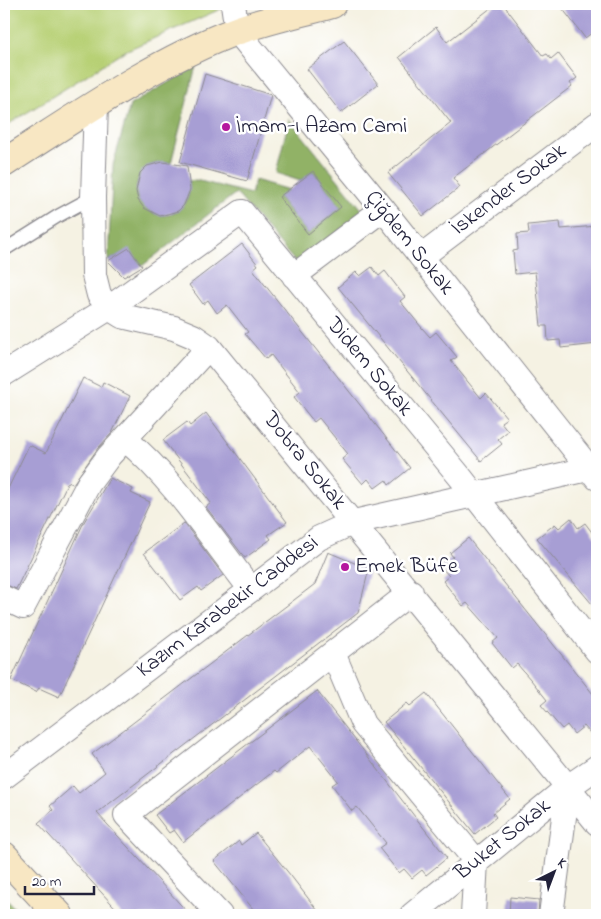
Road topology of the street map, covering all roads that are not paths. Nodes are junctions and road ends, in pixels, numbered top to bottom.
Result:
1 (233, 4) edge
2 (332, 4) edge
3 (237, 31) junction
4 (96, 104) junction
5 (597, 124) edge
6 (4, 163) edge
7 (92, 197) junction
8 (383, 209) junction
9 (4, 250) edge
10 (421, 257) junction
11 (294, 276) junction
12 (109, 308) junction
13 (209, 346) junction
14 (4, 374) edge
15 (125, 439) junction
16 (595, 471) edge
17 (474, 495) junction
18 (354, 522) junction
19 (250, 588) junction
20 (411, 592) junction
21 (4, 598) edge
22 (597, 651) edge
23 (333, 653) junction
24 (597, 767) edge
25 (4, 777) edge
26 (568, 787) junction
27 (597, 823) edge
28 (4, 856) edge
29 (476, 861) junction
30 (59, 915) edge
31 (220, 915) edge
32 (412, 915) edge
33 (473, 915) edge
34 (552, 915) edge

1 - 3 street
2 - 3 street
3 - 4 street
3 - 8 street, Çiğdem Sokak
4 - 6 street
4 - 7 street
5 - 10 street, İskender Sokak
7 - 9 lane
7 - 12 street
8 - 10 street, Çiğdem Sokak
8 - 11 street
10 - 16 street, Çiğdem Sokak
11 - 12 street, Didem Sokak
11 - 17 street, Didem Sokak
12 - 13 street, Dobra Sokak
12 - 14 street
13 - 15 street
13 - 18 street, Dobra Sokak
15 - 19 street
15 - 21 street
16 - 17 street, Kazım Karabekir Caddesi
17 - 18 street, Kazım Karabekir Caddesi
17 - 22 street, Didem Sokak
18 - 19 street, Kazım Karabekir Caddesi
18 - 20 street, Dobra Sokak
19 - 25 street, Kazım Karabekir Caddesi
20 - 23 street
20 - 26 street, Dobra Sokak
23 - 29 street
23 - 31 street
24 - 26 street, Buket Sokak
26 - 27 street, Dobra Sokak
26 - 29 street, Buket Sokak
26 - 34 street
28 - 30 street
29 - 32 street, Buket Sokak
29 - 33 street

